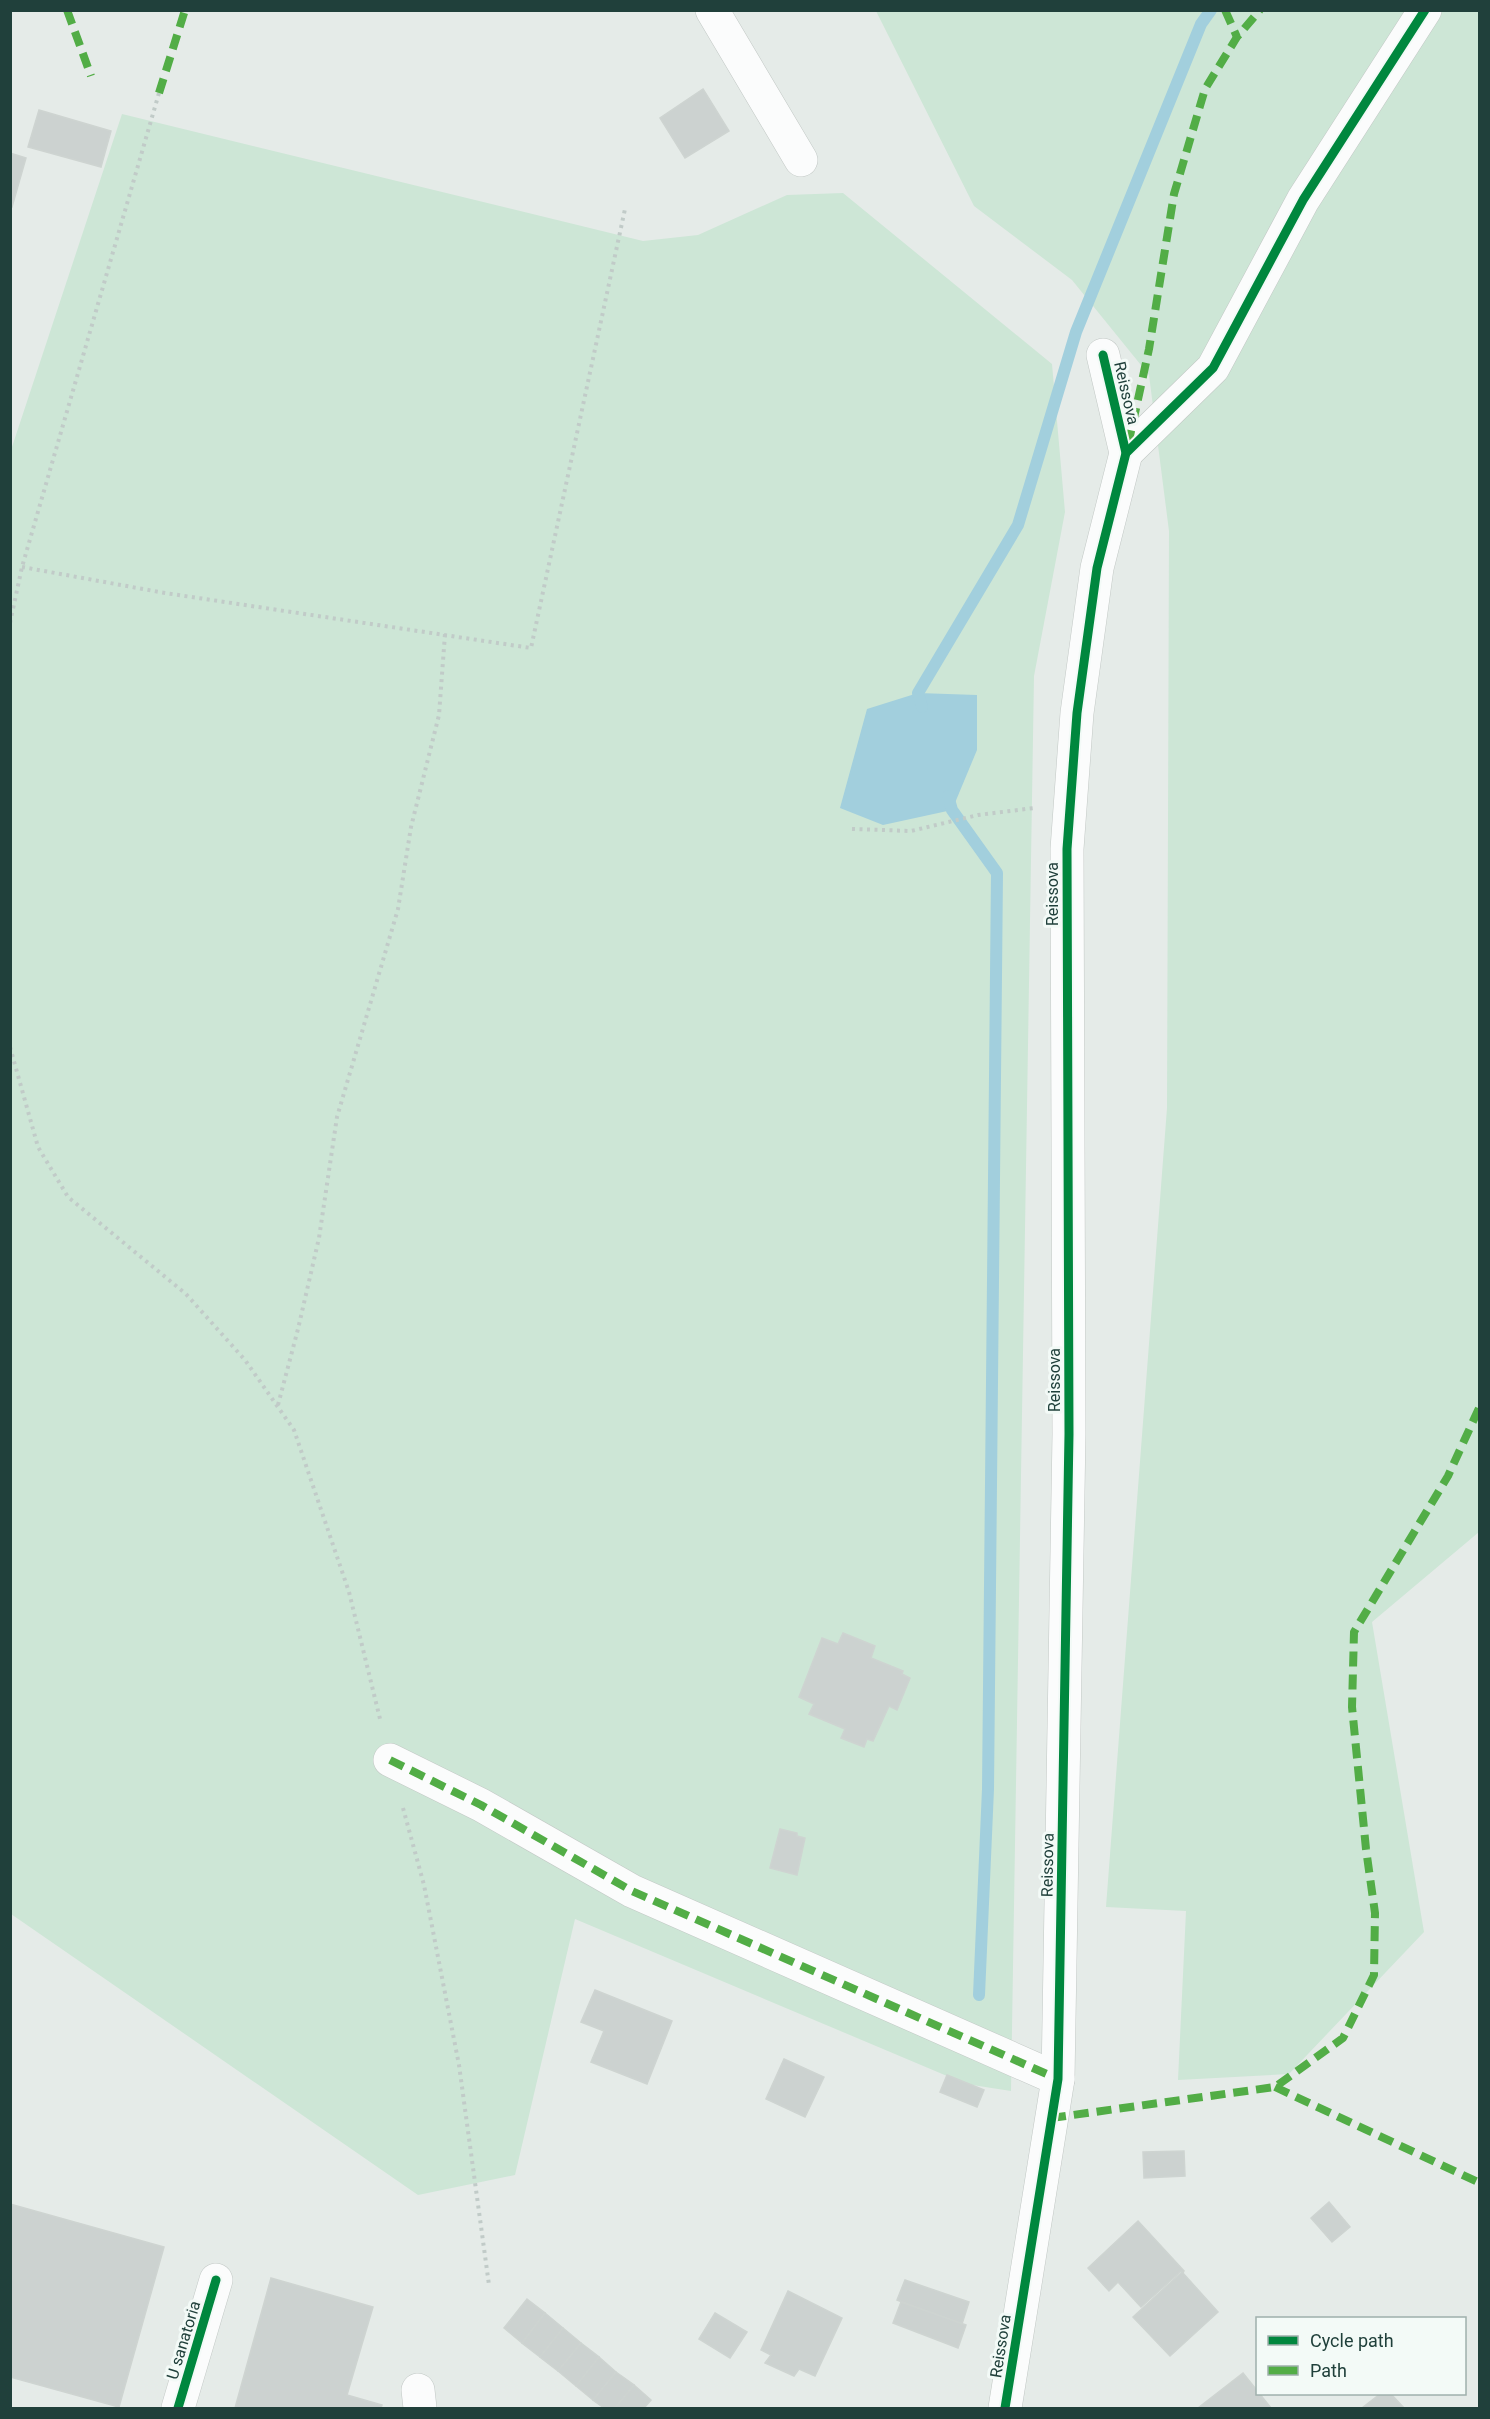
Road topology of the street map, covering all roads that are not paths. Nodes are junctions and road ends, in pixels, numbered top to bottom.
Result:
1 (712, 10) edge
2 (1425, 10) edge
3 (801, 160) dead end
4 (1103, 355) dead end
5 (1126, 453) junction
6 (390, 1760) road end
7 (1058, 2079) junction
8 (216, 2280) dead end
9 (178, 2409) edge
10 (1005, 2409) edge

1 - 3 street
2 - 5 street
4 - 5 street, Reissova
5 - 7 street, Reissova
6 - 7 street
7 - 10 street, Reissova
8 - 9 street, U sanatoria

